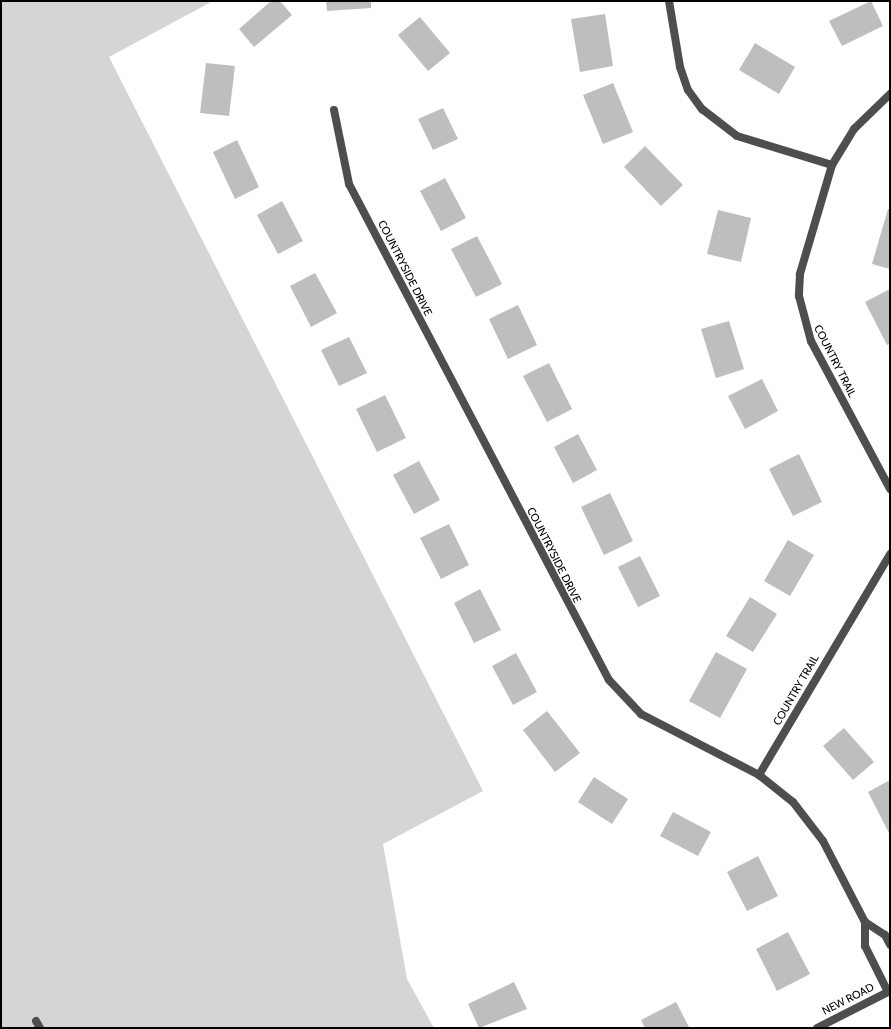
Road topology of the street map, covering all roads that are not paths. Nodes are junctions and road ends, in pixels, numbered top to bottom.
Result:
1 (669, 1) edge
2 (890, 94) edge
3 (334, 110) dead end
4 (832, 165) junction
5 (890, 489) edge
6 (890, 554) edge
7 (759, 775) junction
8 (865, 922) junction
9 (890, 945) edge
10 (889, 991) edge
11 (817, 1028) edge

1 - 4 street
2 - 4 street, COUNTRY TRAIL
3 - 7 street, COUNTRYSIDE DRIVE
4 - 5 street, COUNTRY TRAIL
6 - 7 street, COUNTRY TRAIL
7 - 8 street, COUNTRYSIDE DRIVE
8 - 9 street, COUNTRYSIDE DRIVE
8 - 10 street, COUNTRYSIDE DRIVE
10 - 11 street, NEW ROAD

